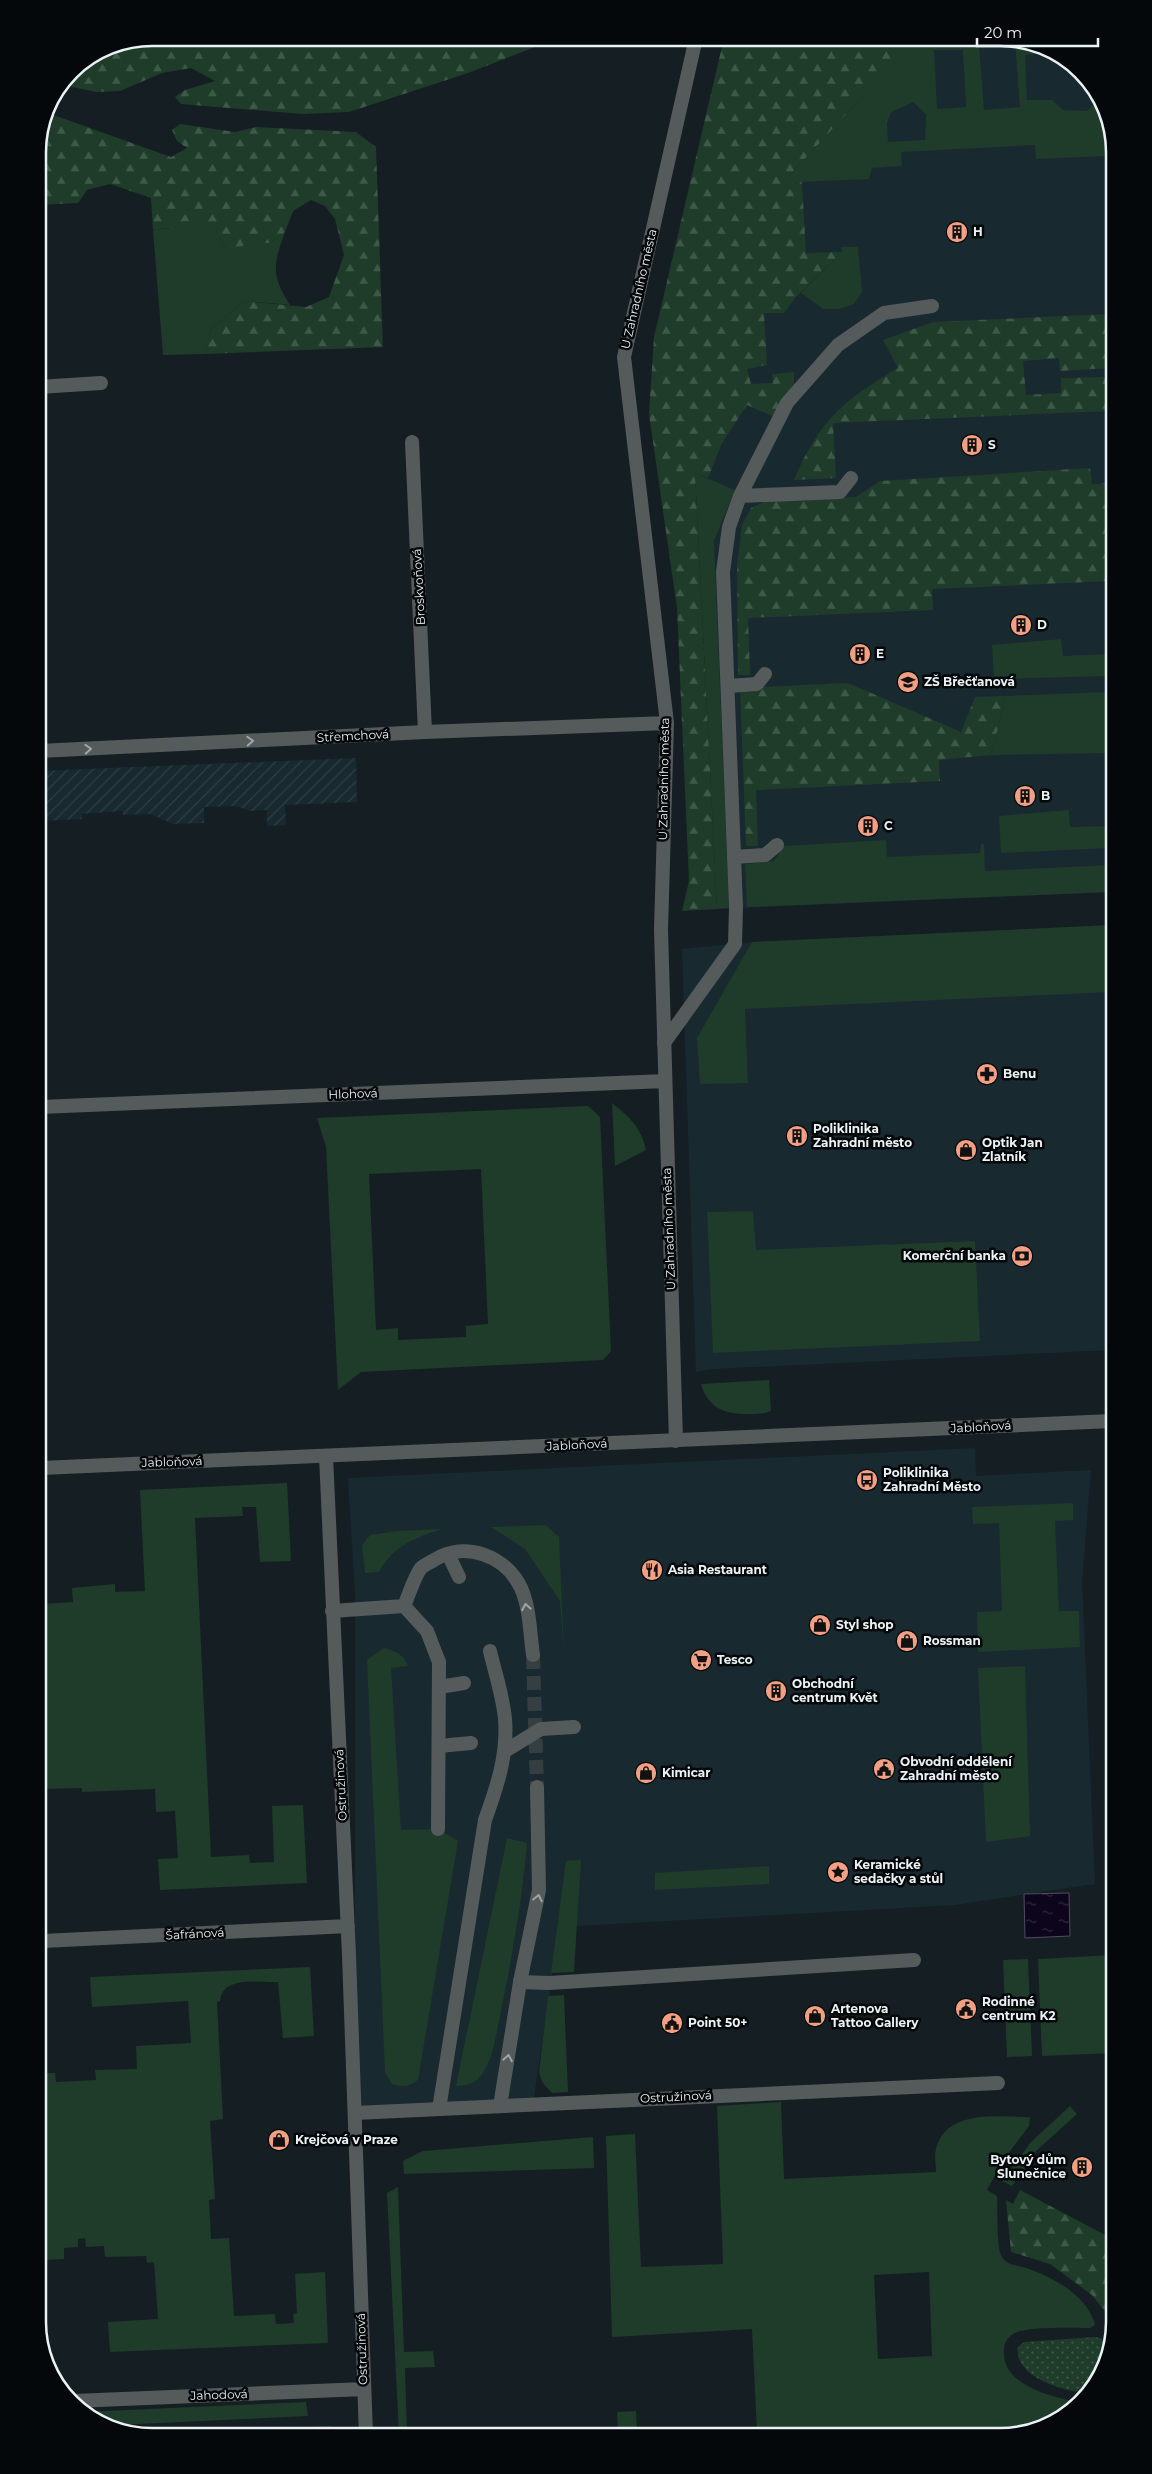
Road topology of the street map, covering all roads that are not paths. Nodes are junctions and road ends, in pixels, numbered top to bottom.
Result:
1 (694, 46) edge
2 (932, 306) dead end
3 (102, 383) dead end
4 (46, 386) edge
5 (412, 442) dead end
6 (851, 478) dead end
7 (740, 496) junction
8 (765, 674) dead end
9 (728, 686) junction
10 (667, 723) junction
11 (425, 732) junction
12 (46, 751) edge
13 (777, 846) dead end
14 (734, 857) junction
15 (664, 1043) junction
16 (665, 1081) junction
17 (46, 1107) edge
18 (1106, 1421) edge
19 (676, 1441) junction
20 (326, 1456) junction
21 (46, 1468) edge
22 (448, 1554) junction
23 (459, 1577) dead end
24 (404, 1606) junction
25 (332, 1611) junction
26 (490, 1651) dead end
27 (533, 1656) tunnel mouth
28 (464, 1683) dead end
29 (439, 1687) junction
30 (574, 1727) dead end
31 (471, 1743) dead end
32 (439, 1746) junction
33 (505, 1751) junction
34 (537, 1787) tunnel mouth
35 (438, 1830) dead end
36 (348, 1926) junction
37 (46, 1941) edge
38 (914, 1960) dead end
39 (520, 1982) junction
40 (998, 2083) dead end
41 (500, 2106) junction
42 (439, 2109) junction
43 (355, 2113) junction
44 (364, 2388) junction
45 (81, 2401) edge
46 (366, 2428) edge

1 - 10 street, U Zahradního města
2 - 7 street
3 - 4 street
5 - 11 street, Broskvoňová
6 - 7 street
7 - 9 street
8 - 9 street
9 - 14 street
10 - 11 street, Střemchová
10 - 15 street, U Zahradního města
12 -> 11 street, Střemchová
13 - 14 street
14 - 15 street
15 - 16 street, U Zahradního města
16 - 17 street, Hlohová
16 - 19 street, U Zahradního města
18 - 19 street, Jabloňová
19 - 20 street, Jabloňová
20 - 21 street, Jabloňová
20 - 25 street, Ostružinová
22 - 23 street
22 - 24 street
27 -> 22 street
24 - 25 street
24 - 29 street
25 - 36 street, Ostružinová
26 - 33 street
28 - 29 street
29 - 32 street
30 - 33 street, bridge
31 - 32 street
32 - 35 street
33 - 42 street
39 -> 34 street
36 - 37 street, Šafránová
36 - 43 street, Ostružinová
38 - 39 street
41 -> 39 street
40 - 41 street, Ostružinová
41 - 42 street, Ostružinová
42 - 43 street, Ostružinová
43 - 44 street, Ostružinová
44 - 45 street, Jahodová
44 - 46 street, Ostružinová

